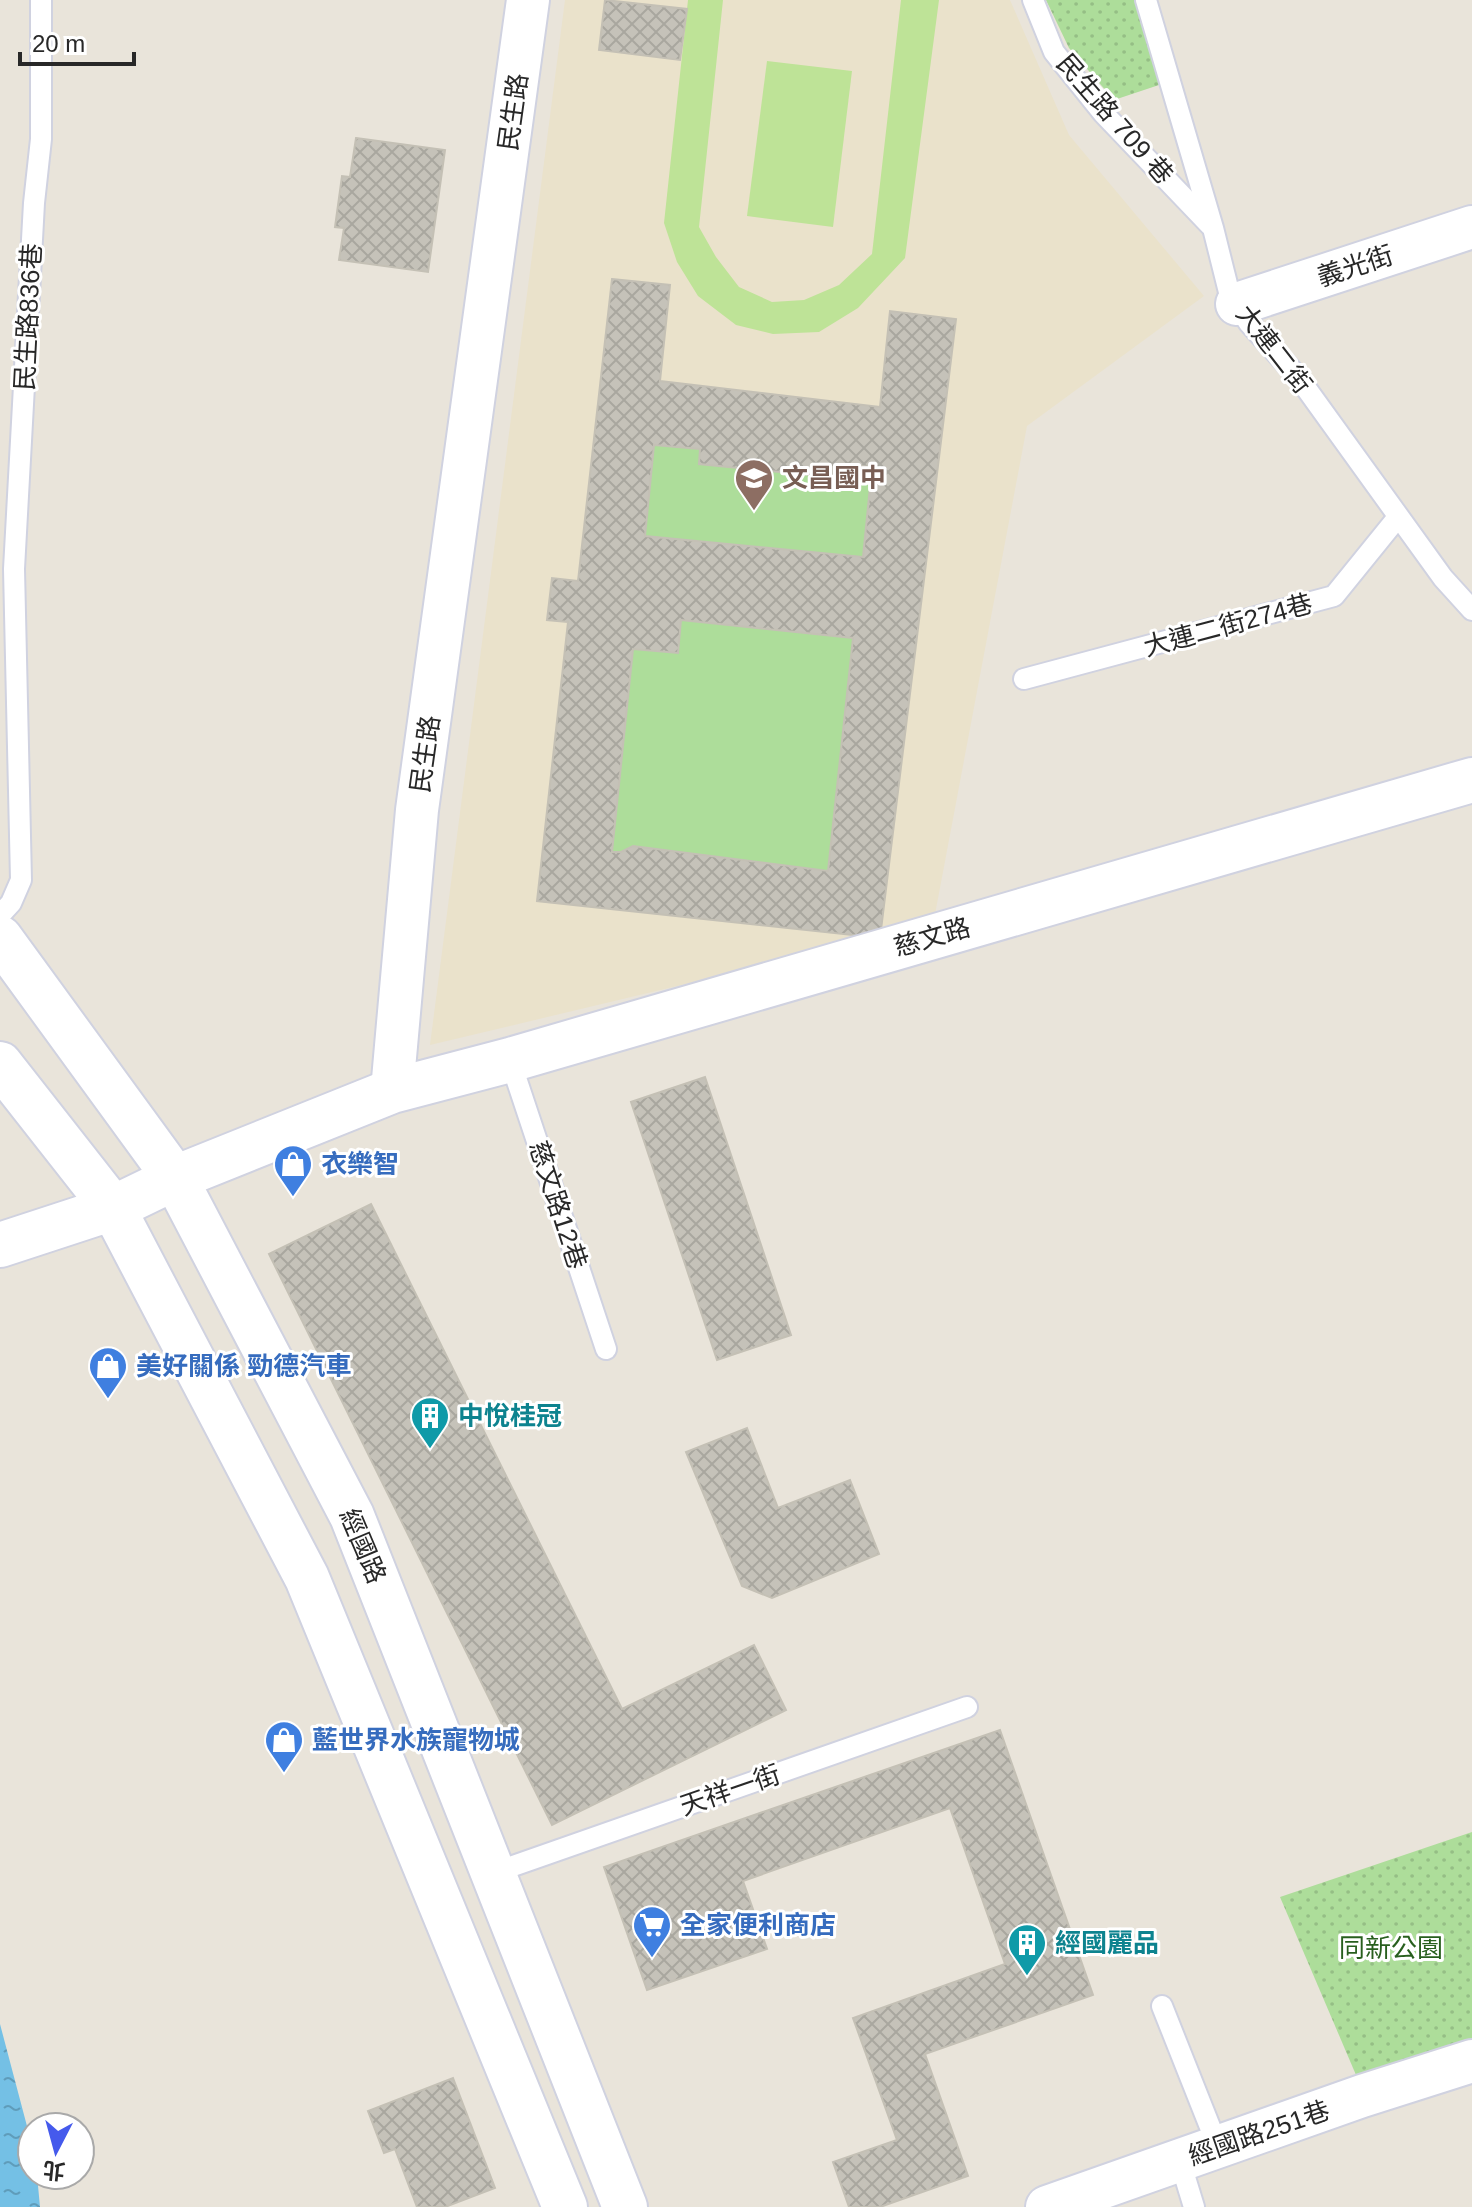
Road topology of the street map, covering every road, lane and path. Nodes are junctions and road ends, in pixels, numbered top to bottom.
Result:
1 (41, 0) edge
2 (528, 0) edge
3 (1033, 0) edge
4 (1146, 0) edge
5 (1472, 227) edge
6 (1213, 228) junction
7 (1237, 304) junction
8 (1398, 517) junction
9 (1472, 610) edge
10 (1024, 679) dead end
11 (1472, 780) edge
12 (0, 915) edge
13 (0, 938) edge
14 (510, 1060) junction
15 (6, 1072) edge
16 (392, 1091) junction
17 (175, 1178) junction
18 (113, 1208) junction
19 (0, 1245) edge
20 (606, 1349) dead end
21 (967, 1707) dead end
22 (493, 1873) junction
23 (1162, 2006) dead end
24 (1472, 2061) edge
25 (1199, 2154) junction
26 (565, 2207) edge
27 (625, 2207) edge
28 (1047, 2207) edge
29 (1194, 2207) edge

1 - 12 lane, 民生路836巷
2 - 16 street, 民生路
3 - 6 lane, 民生路 709 巷
4 - 6 lane, 大連二街
5 - 7 street, 義光街
6 - 7 lane, 大連二街
7 - 8 lane, 大連二街
8 - 9 lane, 大連二街
8 - 10 lane, 大連二街274巷
11 - 14 street, 慈文路
13 - 17 street, 經國路
14 - 16 street, 慈文路
14 - 20 lane, 慈文路12巷
15 - 18 street
16 - 17 street
17 - 18 street
17 - 22 street, 經國路
18 - 19 street
18 - 26 street
21 - 22 lane, 天祥一街
22 - 27 street, 經國路
23 - 25 lane
24 - 25 street, 經國路251巷
25 - 28 street, 經國路251巷
25 - 29 lane

